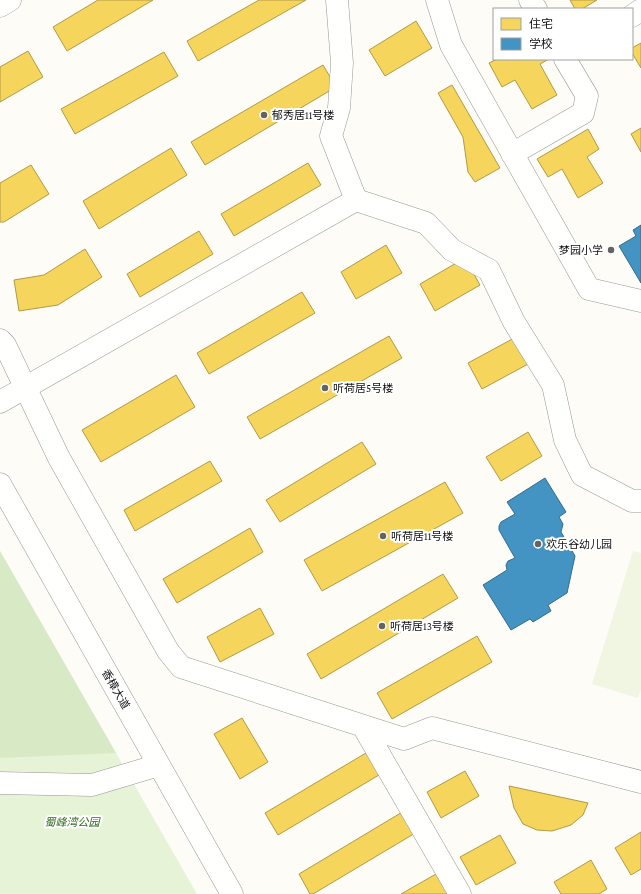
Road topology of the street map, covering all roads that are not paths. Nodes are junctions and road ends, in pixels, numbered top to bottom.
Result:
1 (10, 0) edge
2 (337, 0) edge
3 (436, 0) edge
4 (0, 6) edge
5 (566, 60) edge
6 (512, 154) junction
7 (356, 200) junction
8 (641, 302) edge
9 (0, 340) edge
10 (25, 388) junction
11 (0, 402) edge
12 (0, 484) edge
13 (641, 501) edge
14 (0, 508) edge
15 (363, 726) junction
16 (149, 768) junction
17 (639, 776) edge
18 (0, 783) edge
19 (221, 894) edge
20 (232, 894) edge
21 (460, 894) edge

1 - 4 street
2 - 7 street
3 - 6 street
5 - 6 street
6 - 8 street
7 - 10 street
7 - 13 street
9 - 10 street
10 - 11 street
10 - 15 street
12 - 20 street, 香樟大道
14 - 16 street, 香樟大道
15 - 17 street
15 - 21 street
16 - 18 street
16 - 19 street, 香樟大道

